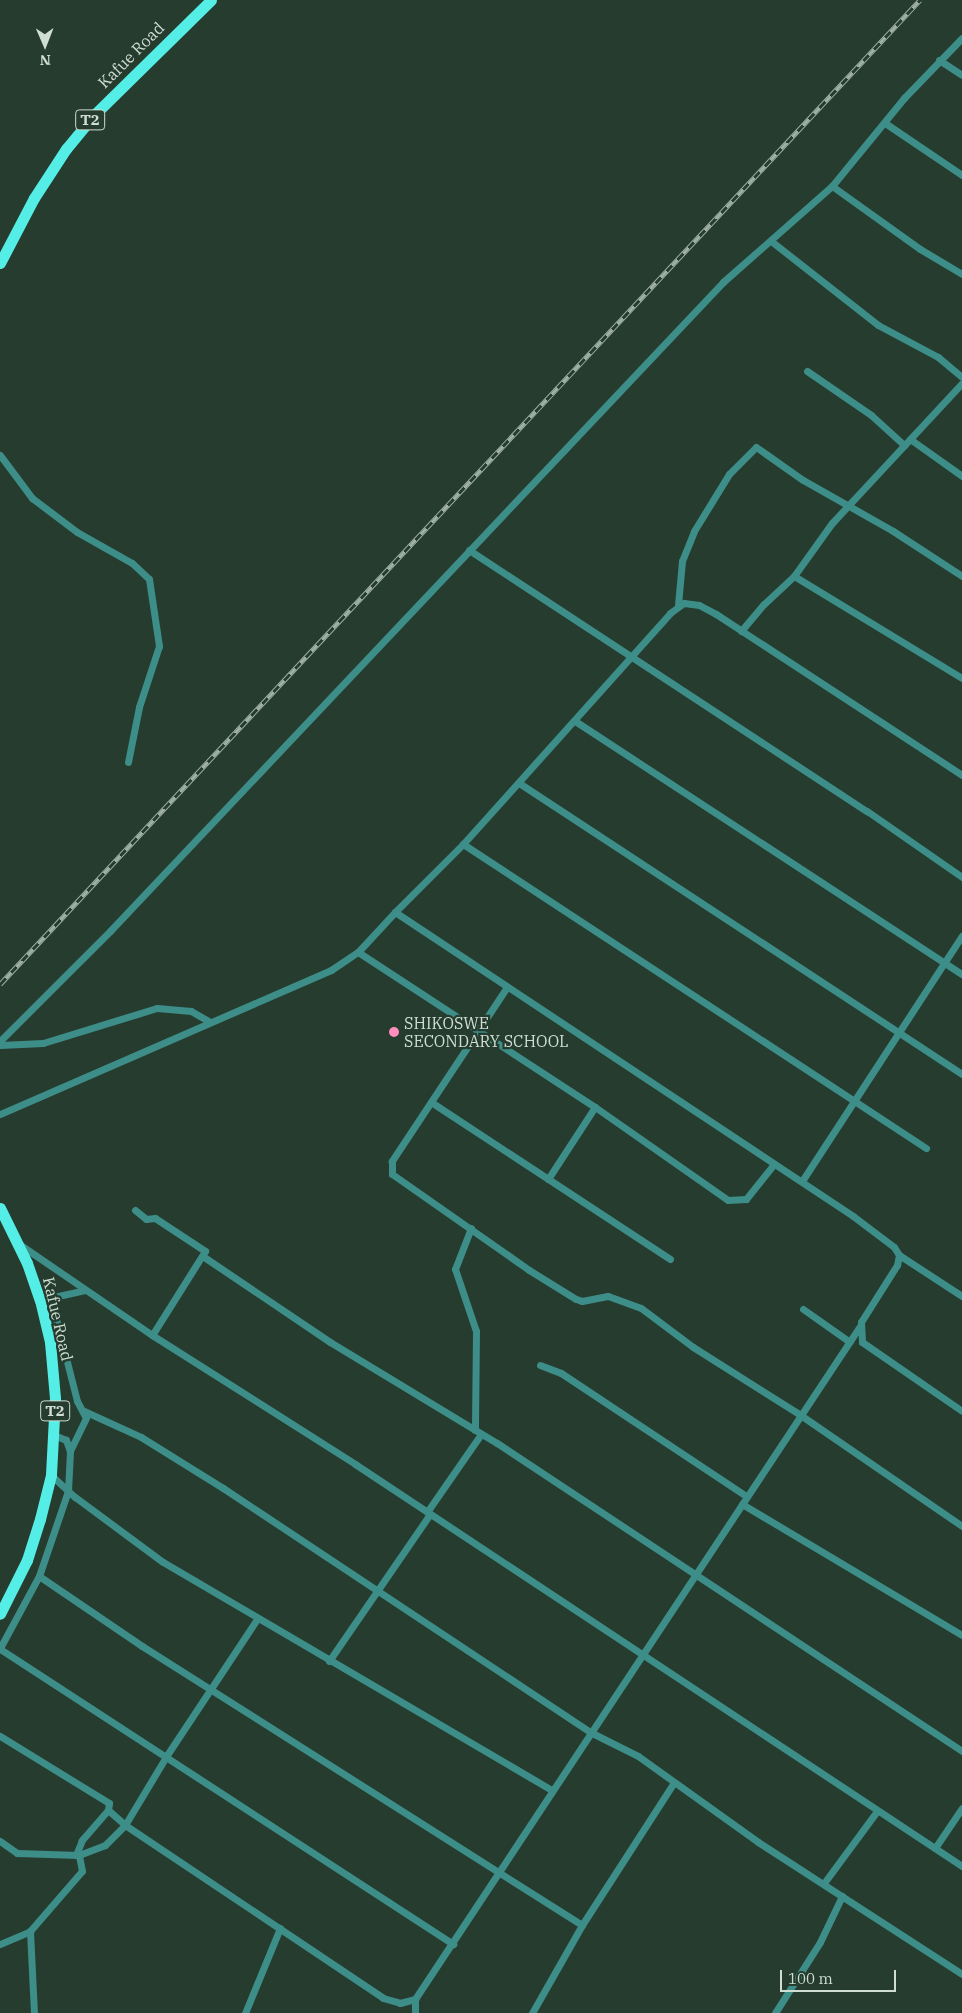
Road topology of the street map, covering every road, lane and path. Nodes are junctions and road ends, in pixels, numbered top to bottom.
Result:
1 (211, 0) edge
2 (962, 38) edge
3 (939, 60) junction
4 (962, 75) edge
5 (885, 123) junction
6 (962, 175) edge
7 (832, 186) junction
8 (771, 241) junction
9 (0, 263) edge
10 (962, 274) edge
11 (807, 371) dead end
12 (962, 377) edge
13 (962, 383) edge
14 (910, 439) junction
15 (904, 445) junction
16 (0, 455) edge
17 (962, 476) edge
18 (850, 508) junction
19 (469, 550) junction
20 (794, 576) junction
21 (962, 576) edge
22 (678, 605) junction
23 (742, 631) junction
24 (632, 659) junction
25 (962, 678) edge
26 (575, 721) junction
27 (128, 762) dead end
28 (962, 775) edge
29 (519, 783) junction
30 (463, 844) junction
31 (962, 877) edge
32 (395, 912) junction
33 (962, 936) edge
34 (358, 952) junction
35 (945, 963) junction
36 (962, 974) edge
37 (508, 987) junction
38 (210, 1022) junction
39 (477, 1029) junction
40 (900, 1033) junction
41 (0, 1043) edge
42 (962, 1074) edge
43 (853, 1101) junction
44 (431, 1102) junction
45 (595, 1107) junction
46 (0, 1114) edge
47 (926, 1148) dead end
48 (774, 1164) junction
49 (548, 1179) junction
50 (802, 1181) junction
51 (0, 1208) edge
52 (135, 1210) dead end
53 (471, 1228) junction
54 (18, 1243) junction
55 (899, 1255) junction
56 (204, 1257) junction
57 (670, 1259) dead end
58 (85, 1290) junction
59 (962, 1296) edge
60 (46, 1299) junction
61 (803, 1309) dead end
62 (860, 1326) junction
63 (152, 1335) junction
64 (850, 1342) junction
65 (540, 1365) dead end
66 (84, 1411) junction
67 (962, 1411) edge
68 (799, 1414) junction
69 (478, 1432) junction
70 (54, 1435) junction
71 (70, 1451) junction
72 (51, 1475) junction
73 (68, 1491) junction
74 (746, 1496) junction
75 (742, 1504) junction
76 (428, 1513) junction
77 (962, 1526) edge
78 (39, 1576) junction
79 (694, 1576) junction
80 (378, 1589) junction
81 (0, 1614) edge
82 (257, 1618) junction
83 (962, 1635) edge
84 (0, 1649) edge
85 (642, 1655) junction
86 (329, 1661) junction
87 (210, 1690) junction
88 (590, 1732) junction
89 (0, 1736) edge
90 (962, 1751) edge
91 (167, 1755) junction
92 (673, 1784) junction
93 (551, 1790) junction
94 (962, 1808) edge
95 (108, 1810) junction
96 (877, 1811) junction
97 (125, 1825) junction
98 (0, 1841) edge
99 (935, 1848) junction
100 (77, 1855) junction
101 (962, 1866) edge
102 (499, 1874) junction
103 (824, 1883) junction
104 (842, 1896) junction
105 (582, 1925) junction
106 (280, 1928) junction
107 (30, 1931) junction
108 (0, 1944) edge
109 (453, 1944) junction
110 (962, 1974) edge
111 (415, 1999) junction
112 (34, 2013) edge
113 (245, 2013) edge
114 (415, 2013) edge
115 (532, 2013) edge
116 (775, 2013) edge

1 - 9 highway, Kafue Road / T2
2 - 3 street
3 - 4 street
3 - 5 street
5 - 6 street
5 - 7 street
7 - 8 street
7 - 10 street
8 - 12 street
8 - 19 street
11 - 15 street
13 - 14 street
14 - 15 street
14 - 17 street
15 - 18 street
16 - 27 street
18 - 20 street
18 - 21 street
18 - 22 street
19 - 24 street
19 - 41 street
20 - 23 street
20 - 25 street
22 - 23 street
22 - 24 street
23 - 28 street
24 - 26 street
24 - 31 street
26 - 29 street
26 - 35 street
29 - 30 street
29 - 40 street
30 - 32 street
30 - 43 street
32 - 34 street
32 - 37 street
33 - 35 street
34 - 38 street
34 - 39 street
35 - 36 street
35 - 40 street
37 - 39 street
37 - 48 street
38 - 41 street
38 - 46 street
39 - 44 street
39 - 45 street
40 - 42 street
40 - 43 street
43 - 47 street
43 - 50 street
44 - 49 street
44 - 53 street
45 - 48 street
45 - 49 street
48 - 50 street
49 - 57 street
50 - 55 street
51 - 54 highway, Kafue Road / T2
52 - 56 street
53 - 68 street
53 - 69 street
54 - 58 street
54 - 60 highway, Kafue Road / T2
55 - 59 street
55 - 62 street
56 - 63 street
56 - 69 street
58 - 60 street
58 - 63 street
60 - 66 street
60 - 70 highway, Kafue Road / T2
61 - 64 street
62 - 64 street
62 - 67 street
63 - 76 street
64 - 68 street
65 - 74 street
66 - 71 street
66 - 80 street
68 - 74 street
68 - 77 street
69 - 76 street
69 - 79 street
70 - 71 street
70 - 72 highway, Kafue Road / T2
71 - 73 street
72 - 73 street
72 - 81 highway, Kafue Road / T2
73 - 78 street
73 - 82 street
74 - 75 street
75 - 79 street
75 - 83 street
76 - 80 street
76 - 85 street
78 - 84 street
78 - 87 street
79 - 85 street
79 - 90 street
80 - 86 street
80 - 88 street
82 - 86 street
82 - 87 street
84 - 91 street
85 - 88 street
85 - 96 street
86 - 93 street
87 - 91 street
87 - 102 street
88 - 92 street
88 - 93 street
89 - 95 street
91 - 97 street
91 - 109 street
92 - 103 street
92 - 105 street
93 - 102 street
94 - 99 street
95 - 97 street
95 - 100 street
96 - 99 street
96 - 103 street
97 - 100 street
97 - 106 street
98 - 100 street
99 - 101 street
100 - 107 street
102 - 105 street
102 - 109 street
103 - 104 street
104 - 110 street
104 - 116 street
105 - 115 street
106 - 111 street
106 - 113 street
107 - 108 street
107 - 112 street
109 - 111 street
111 - 114 street

